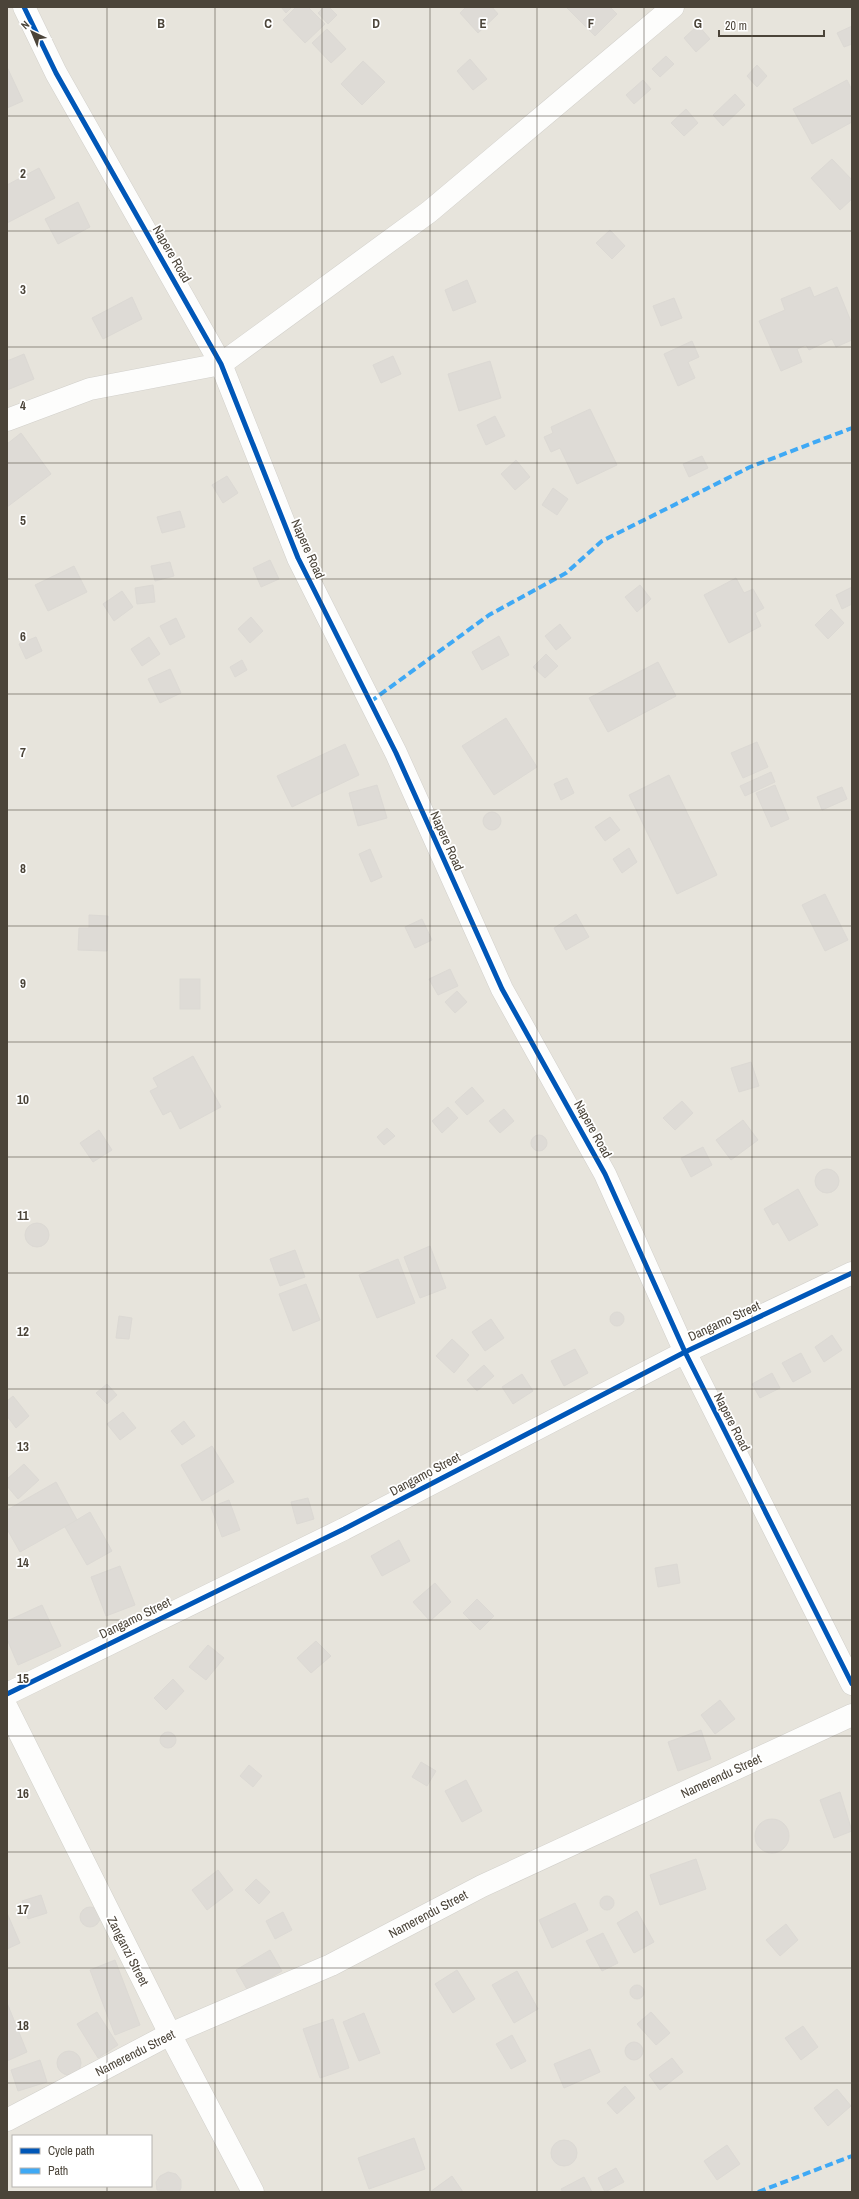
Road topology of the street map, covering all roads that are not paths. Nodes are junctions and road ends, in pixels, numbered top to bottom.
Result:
1 (24, 7) edge
2 (673, 7) edge
3 (221, 364) junction
4 (7, 420) edge
5 (852, 1273) edge
6 (685, 1352) junction
7 (852, 1684) edge
8 (7, 1694) edge
9 (7, 1708) edge
10 (852, 1715) edge
11 (170, 2034) junction
12 (7, 2120) edge
13 (253, 2192) edge

1 - 3 street, Napere Road
2 - 3 street
3 - 4 street
3 - 6 street, Napere Road
5 - 6 street, Dangamo Street
6 - 7 street, Napere Road
6 - 8 street, Dangamo Street
9 - 11 street, Zanganzi Street
10 - 11 street, Namerendu Street
11 - 12 street, Namerendu Street
11 - 13 street, Zanganzi Street

